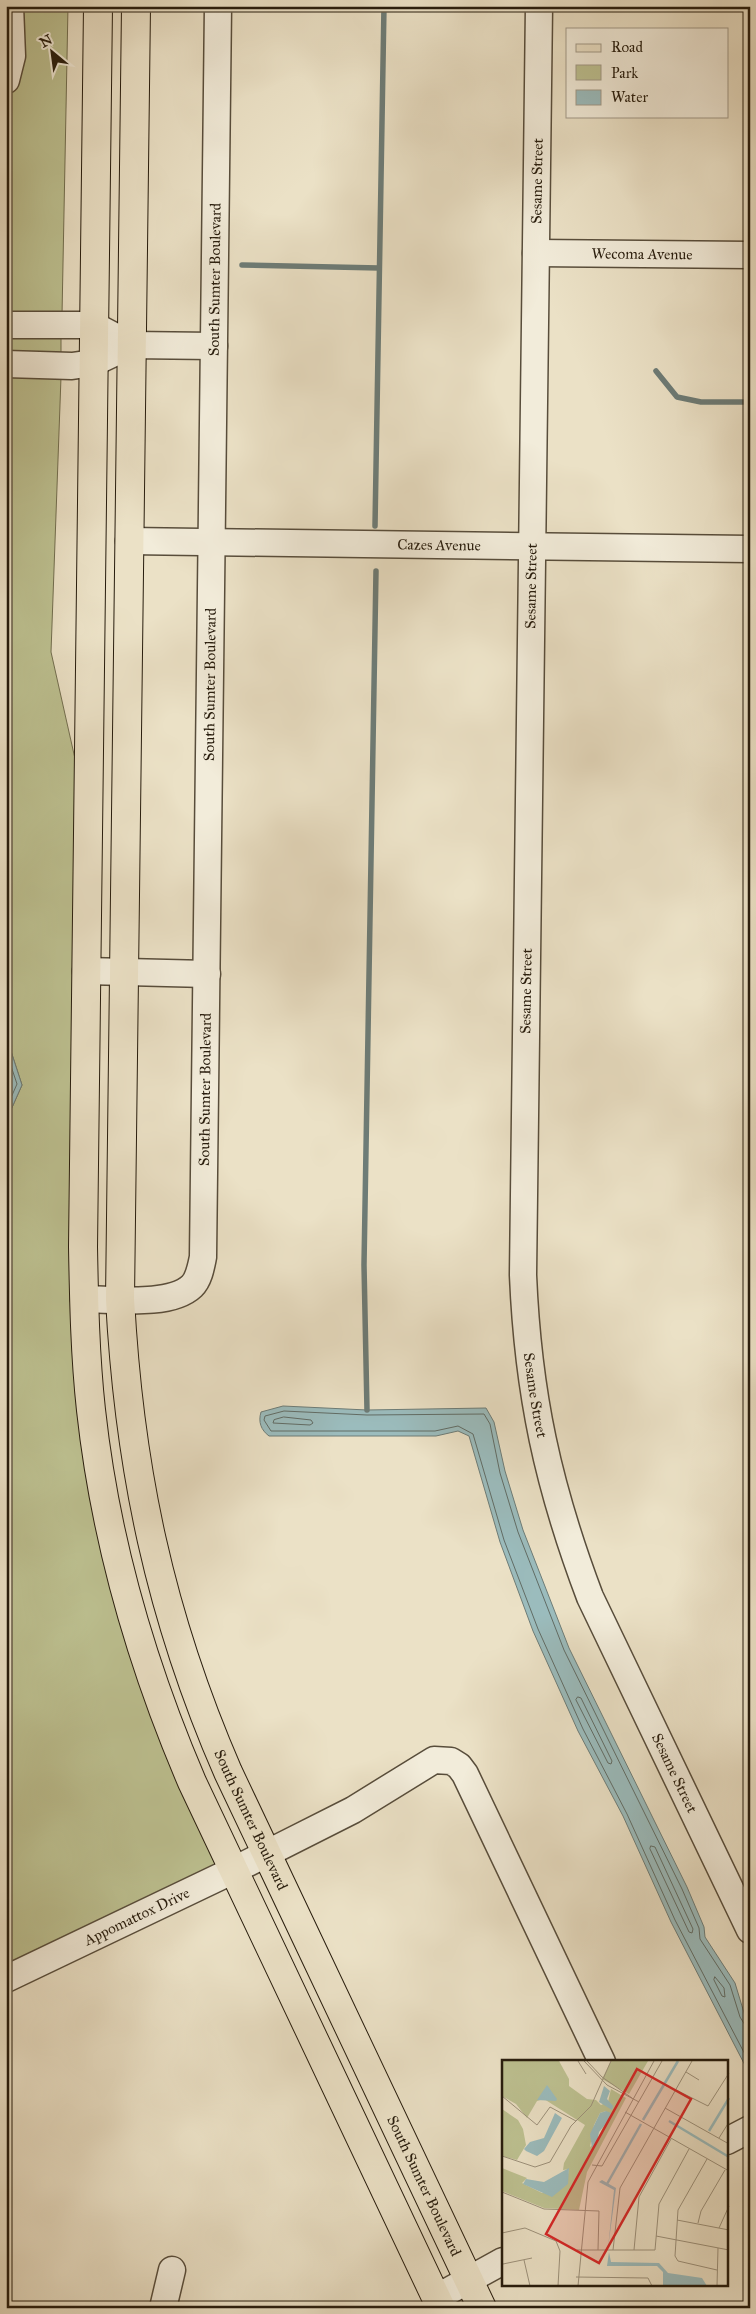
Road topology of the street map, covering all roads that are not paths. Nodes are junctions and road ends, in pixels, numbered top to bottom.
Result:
1 (10, 6) edge
2 (98, 6) edge
3 (136, 6) edge
4 (218, 6) edge
5 (539, 6) edge
6 (6, 80) edge
7 (536, 253) junction
8 (750, 255) edge
9 (6, 325) edge
10 (93, 325) junction
11 (131, 345) junction
12 (214, 346) junction
13 (93, 363) junction
14 (6, 364) edge
15 (129, 541) junction
16 (212, 543) junction
17 (531, 547) junction
18 (750, 549) edge
19 (86, 971) junction
20 (124, 972) junction
21 (206, 974) junction
22 (120, 1299) junction
23 (84, 1300) junction
24 (267, 1853) junction
25 (234, 1870) junction
26 (750, 1930) edge
27 (6, 1979) edge
28 (601, 2060) edge
29 (750, 2129) edge
30 (728, 2140) edge
31 (502, 2262) edge
32 (172, 2270) dead end
33 (468, 2280) junction
34 (439, 2303) edge
35 (163, 2308) edge
36 (482, 2308) edge

1 - 6 street
2 - 10 main road
3 - 11 main road, South Sumter Boulevard
4 - 12 street, South Sumter Boulevard
5 - 7 street, Sesame Street
7 - 8 street, Wecoma Avenue
7 - 17 street, Sesame Street
9 - 10 street
10 - 11 street
10 - 13 main road
11 - 12 street
11 - 13 street
11 - 15 main road, South Sumter Boulevard
12 - 16 street, South Sumter Boulevard
13 - 14 street
13 - 19 main road
15 - 16 street, Cazes Avenue
15 - 20 main road, South Sumter Boulevard
16 - 17 street, Cazes Avenue
16 - 21 street, South Sumter Boulevard
17 - 18 street, Cazes Avenue
17 - 26 street, Sesame Street
19 - 20 street
19 - 23 main road
20 - 21 street
20 - 22 main road, South Sumter Boulevard
21 - 22 street, South Sumter Boulevard
22 - 23 street, South Sumter Boulevard
22 - 24 main road, South Sumter Boulevard
23 - 25 main road
24 - 25 street, Appomattox Drive
24 - 28 street, Appomattox Drive
24 - 33 main road, South Sumter Boulevard
25 - 27 street, Appomattox Drive
25 - 34 main road
29 - 30 street
31 - 33 street
32 - 35 street
33 - 34 street
33 - 36 main road, South Sumter Boulevard

